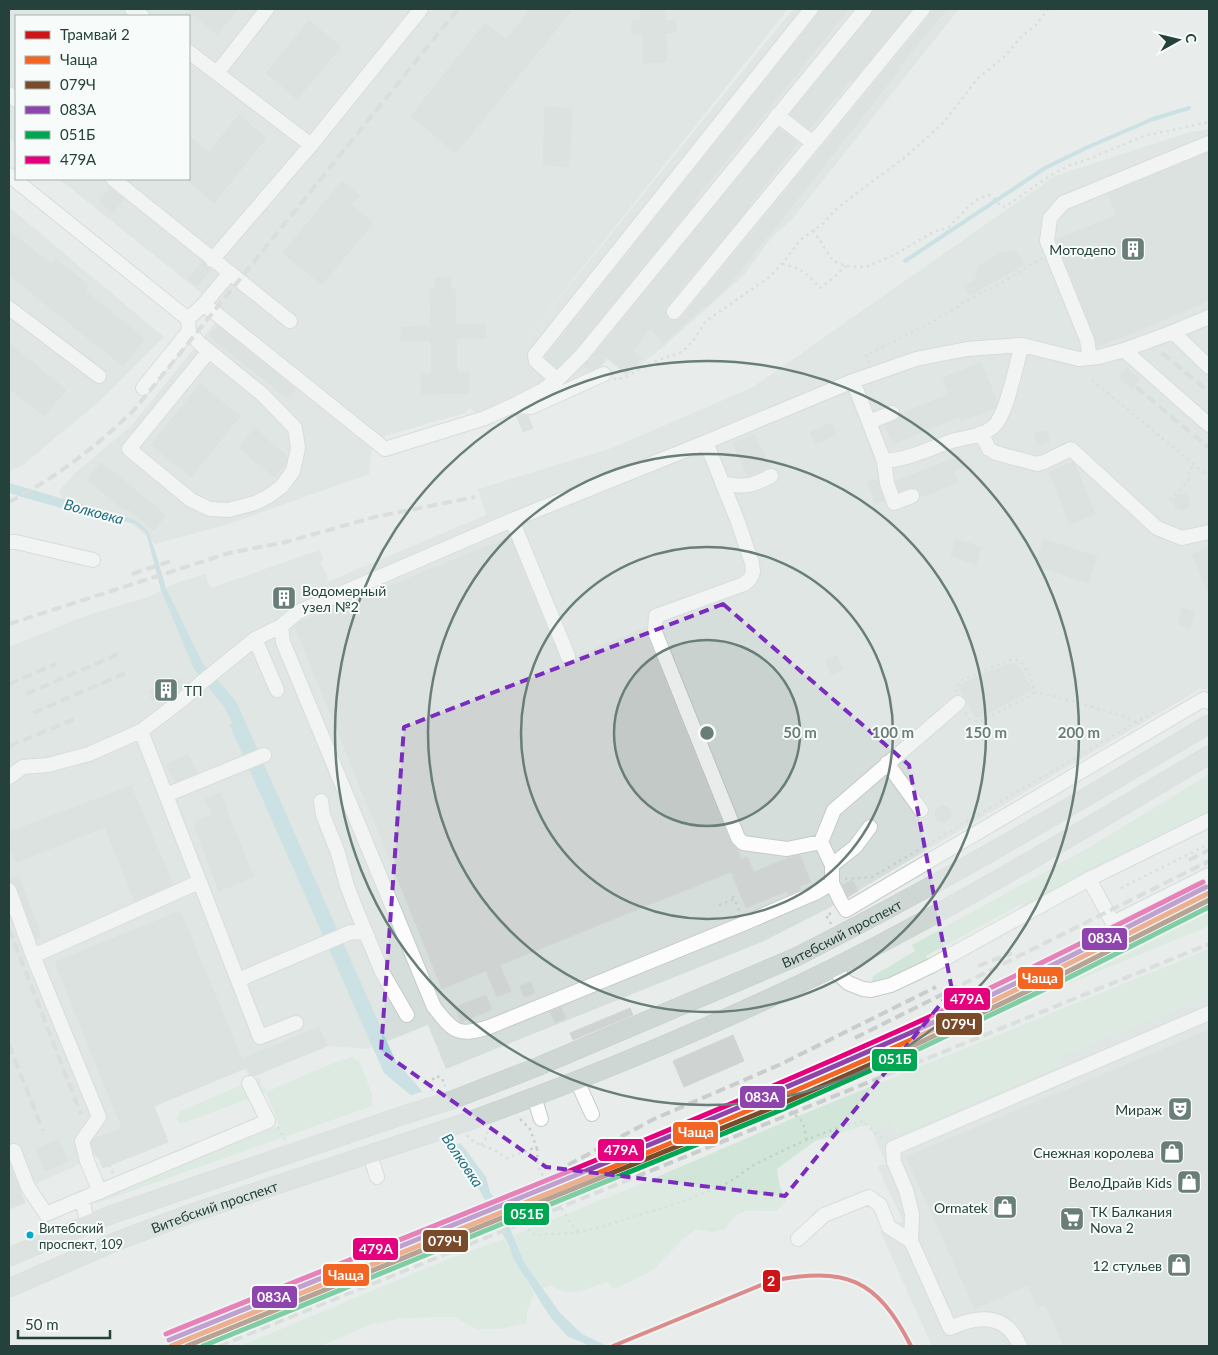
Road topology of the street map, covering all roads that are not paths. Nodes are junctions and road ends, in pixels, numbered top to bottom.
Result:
1 (267, 9) edge
2 (421, 9) edge
3 (811, 9) edge
4 (865, 9) edge
5 (923, 9) edge
6 (190, 53) edge
7 (217, 73) junction
8 (777, 115) junction
9 (813, 143) junction
10 (1209, 143) edge
11 (311, 145) junction
12 (9, 175) edge
13 (114, 180) edge
14 (212, 260) junction
15 (230, 273) junction
16 (203, 305) junction
17 (9, 308) edge
18 (674, 312) dead end
19 (1209, 317) edge
20 (290, 321) dead end
21 (189, 325) junction
22 (1173, 332) junction
23 (1022, 344) junction
24 (1124, 350) junction
25 (209, 351) junction
26 (1090, 358) junction
27 (1209, 367) edge
28 (604, 374) road end
29 (99, 376) dead end
30 (557, 380) junction
31 (853, 381) junction
32 (143, 388) dead end
33 (512, 406) junction
34 (892, 413) dead end
35 (869, 422) junction
36 (1209, 425) edge
37 (981, 433) junction
38 (706, 442) junction
39 (884, 461) junction
40 (771, 476) dead end
41 (722, 484) junction
42 (912, 496) dead end
43 (512, 520) junction
44 (1209, 532) edge
45 (9, 542) edge
46 (93, 560) dead end
47 (281, 626) junction
48 (255, 639) junction
49 (568, 656) dead end
50 (277, 690) dead end
51 (958, 702) road end
52 (1209, 702) edge
53 (1209, 724) edge
54 (141, 731) junction
55 (1209, 755) edge
56 (264, 756) dead end
57 (887, 763) junction
58 (9, 777) edge
59 (166, 795) junction
60 (321, 801) dead end
61 (921, 810) dead end
62 (1209, 820) edge
63 (870, 827) dead end
64 (821, 842) junction
65 (832, 865) junction
66 (1209, 875) edge
67 (1090, 880) junction
68 (199, 882) junction
69 (832, 883) junction
70 (9, 890) edge
71 (366, 933) junction
72 (34, 956) junction
73 (832, 968) junction
74 (238, 980) junction
75 (1209, 1013) edge
76 (407, 1015) dead end
77 (296, 1023) dead end
78 (577, 1081) junction
79 (249, 1083) dead end
80 (534, 1097) junction
81 (592, 1114) dead end
82 (541, 1119) dead end
83 (9, 1153) edge
84 (370, 1155) junction
85 (377, 1177) dead end
86 (100, 1192) junction
87 (82, 1199) junction
88 (88, 1225) junction
89 (798, 1239) dead end
90 (911, 1242) junction
91 (9, 1257) edge
92 (9, 1288) edge
93 (1020, 1346) edge

1 - 7 street
2 - 11 street
3 - 30 street
4 - 8 street
5 - 9 street
6 - 7 street
7 - 11 street
8 - 9 street
8 - 30 street
9 - 18 street
10 - 26 street
11 - 14 street
12 - 21 street
13 - 14 street
14 - 15 street
15 - 16 street
15 - 20 street
16 - 21 street
16 - 33 street
17 - 29 street
19 - 22 street
21 - 25 street
21 - 32 street
22 - 24 street
22 - 27 street
23 - 26 street
23 - 31 street
23 - 37 street
24 - 26 street
24 - 36 street
25 - 25 street
28 - 33 street
30 - 33 street
31 - 35 street
31 - 38 street
34 - 35 street
35 - 39 street
37 - 39 street
37 - 44 street
38 - 41 street
38 - 43 street
39 - 42 street
40 - 41 street
41 - 64 street
43 - 47 street
43 - 49 street
45 - 46 street
47 - 48 street
47 - 69 street
48 - 50 street
48 - 54 street
51 - 57 street
52 - 69 street
53 - 88 main road, Витебский проспект, bridge
54 - 58 street
54 - 59 street
55 - 73 main road, Витебский проспект
56 - 59 street
57 - 61 street
57 - 64 street
59 - 68 street
60 - 71 street
62 - 67 street
63 - 65 street
64 - 65 street
65 - 69 street
66 - 67 street
67 - 73 street
68 - 72 street
68 - 74 street
70 - 72 street
71 - 74 street
71 - 76 street
72 - 86 street
73 - 78 main road, Витебский проспект
74 - 77 street
75 - 90 street
78 - 80 main road, Витебский проспект
78 - 81 street
79 - 86 street
80 - 82 street
80 - 84 main road, Витебский проспект, bridge
83 - 87 street
84 - 85 street
84 - 92 main road, Витебский проспект
86 - 87 street
87 - 88 street
88 - 91 main road, Витебский проспект
89 - 90 street
90 - 93 street

